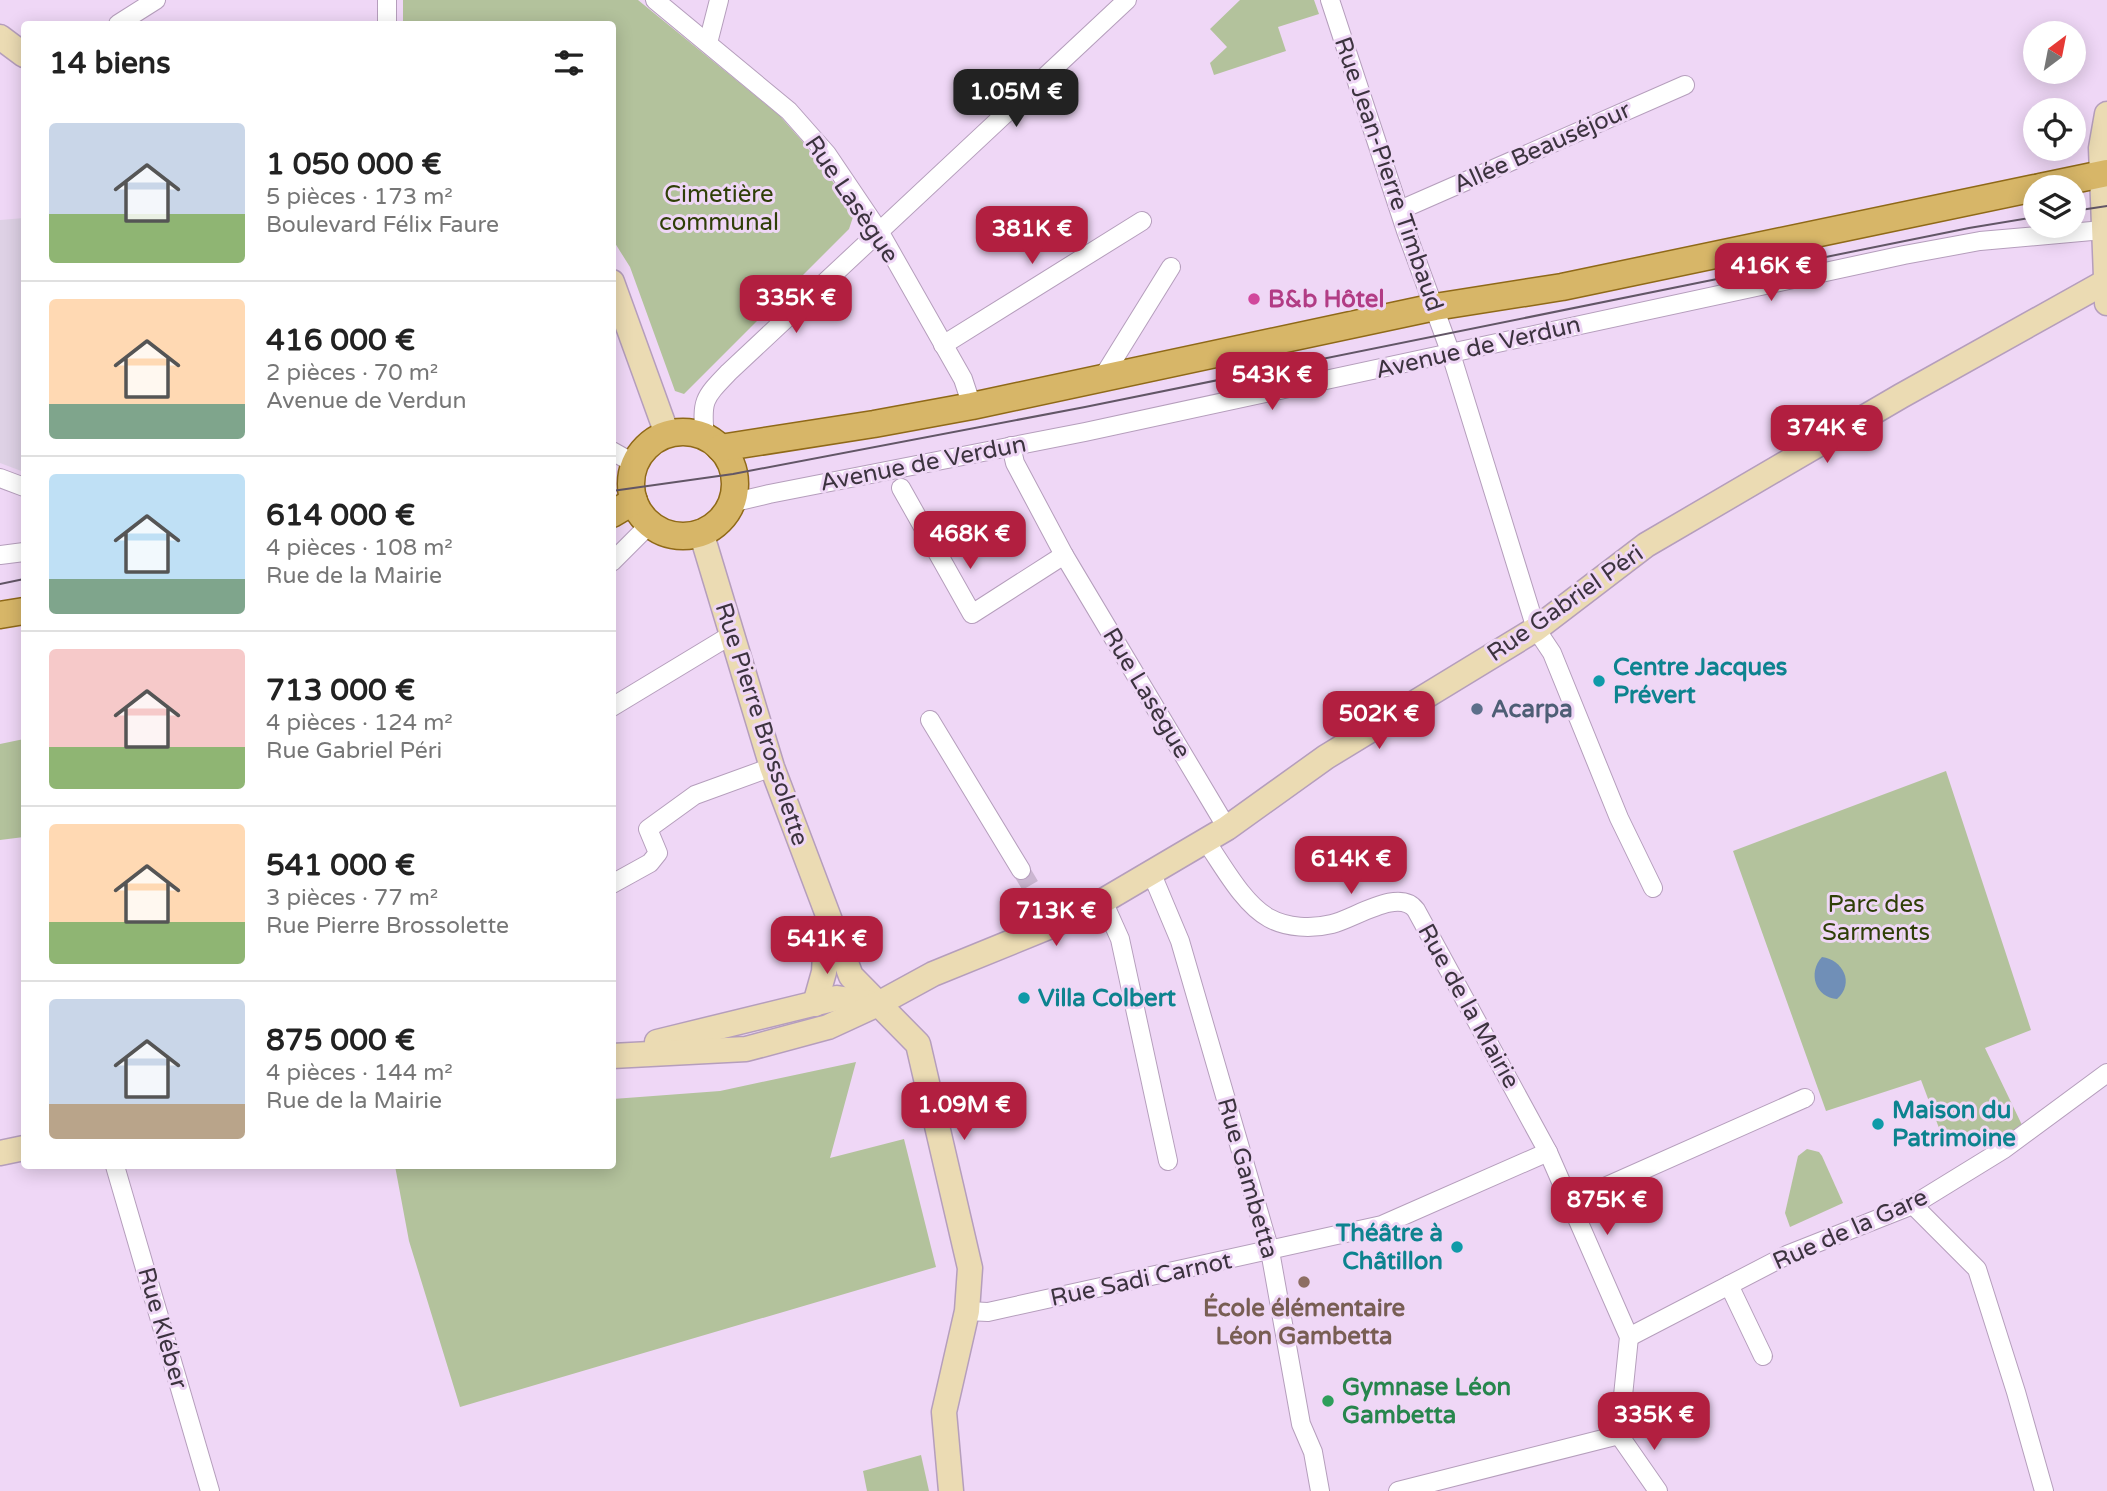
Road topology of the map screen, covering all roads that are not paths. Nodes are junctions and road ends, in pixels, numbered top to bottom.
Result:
1 (156, 0) edge
2 (387, 0) edge
3 (655, 0) edge
4 (719, 0) edge
5 (1127, 0) edge
6 (1330, 0) edge
7 (123, 21) edge
8 (387, 21) edge
9 (0, 37) edge
10 (708, 43) junction
11 (21, 53) edge
12 (1685, 85) dead end
13 (2107, 114) edge
14 (2104, 174) edge
15 (2086, 178) edge
16 (2023, 191) edge
17 (1399, 210) junction
18 (1142, 220) dead end
19 (2103, 230) junction
20 (879, 231) junction
21 (1171, 267) dead end
22 (2106, 288) edge
23 (616, 293) edge
24 (1435, 307) junction
25 (943, 345) junction
26 (1451, 354) junction
27 (1101, 380) junction
28 (972, 406) junction
29 (667, 434) junction
30 (712, 442) junction
31 (1012, 446) junction
32 (624, 458) edge
33 (0, 478) edge
34 (21, 486) edge
35 (901, 488) dead end
36 (731, 503) junction
37 (623, 508) edge
38 (650, 524) junction
39 (701, 533) junction
40 (21, 552) edge
41 (0, 555) edge
42 (1065, 555) junction
43 (616, 558) edge
44 (21, 612) edge
45 (0, 615) edge
46 (1536, 629) junction
47 (730, 635) junction
48 (616, 705) edge
49 (930, 720) dead end
50 (772, 766) junction
51 (1227, 828) junction
52 (1205, 840) junction
53 (1021, 870) tunnel mouth
54 (1151, 872) junction
55 (616, 882) edge
56 (1653, 888) dead end
57 (1103, 901) junction
58 (828, 914) junction
59 (815, 1004) junction
60 (878, 1004) junction
61 (616, 1053) edge
62 (616, 1054) edge
63 (2107, 1073) edge
64 (1805, 1098) dead end
65 (21, 1149) edge
66 (1548, 1152) junction
67 (0, 1153) edge
68 (1168, 1161) dead end
69 (116, 1169) edge
70 (1571, 1202) junction
71 (1913, 1205) junction
72 (1270, 1251) junction
73 (1729, 1285) junction
74 (967, 1311) junction
75 (1629, 1337) junction
76 (1763, 1356) dead end
77 (1619, 1435) junction
78 (1656, 1490) edge
79 (210, 1491) edge
80 (951, 1491) edge
81 (1320, 1491) edge
82 (1398, 1491) edge
83 (2043, 1491) edge

1 - 7 street
2 - 8 street
3 - 10 street, Rue Lasègue
4 - 10 street
5 - 20 street
6 - 17 street, Rue Jean-Pierre Timbaud
9 - 11 street
10 - 20 street, Rue Lasègue
12 - 17 street, Allée Beauséjour
13 - 14 street
14 - 15 main road, Avenue de Verdun
14 - 19 street
16 - 24 main road, Avenue de Verdun
17 - 24 street, Rue Jean-Pierre Timbaud
18 - 25 street
19 - 22 street
19 - 26 street, Avenue de Verdun
20 - 25 street, Rue Lasègue
20 - 30 street
21 - 27 street
22 - 46 street, Rue Gabriel Péri
23 - 29 street
24 - 26 street, Rue Jean-Pierre Timbaud
24 - 27 main road, Avenue de Verdun
25 - 28 street, Rue Lasègue
26 - 31 street, Avenue de Verdun
26 - 46 street, Rue Jean-Pierre Timbaud
27 - 28 main road, Avenue de Verdun
28 - 30 main road, Avenue de Verdun
29 - 30 main road
29 - 32 main road
30 - 36 main road
31 - 36 street, Avenue de Verdun
31 - 42 street, Rue Lasègue
32 - 37 main road
33 - 34 street
35 - 42 street
36 - 39 main road
37 - 38 main road
38 - 39 main road
38 - 43 street
39 - 47 street, Rue Pierre Brossolette
40 - 41 street
42 - 51 street, Rue Lasègue
44 - 45 main road
46 - 51 street, Rue Gabriel Péri
46 - 56 street, Rue Jean-Pierre Timbaud
47 - 48 street
47 - 50 street, Rue Pierre Brossolette
49 - 53 street
50 - 55 street
50 - 58 street, Rue Pierre Brossolette
51 - 52 street, Rue Gabriel Péri
52 - 54 street, Rue Gabriel Péri
52 - 66 street, Rue de la Mairie
54 - 57 street, Rue Gabriel Péri
54 - 72 street, Rue Gambetta
57 - 60 street, Rue Gabriel Péri
57 - 68 street
58 - 59 street, Rue Pierre Brossolette
58 - 60 street, Rue Pierre Brossolette
59 - 60 street
59 - 61 street
60 - 62 street, Rue Gabriel Péri
60 - 74 street, Rue Pierre Brossolette
63 - 71 street, Rue de la Gare
64 - 70 street
65 - 67 street
66 - 70 street, Rue de la Mairie
66 - 72 street, Rue Sadi Carnot
69 - 79 street, Rue Kléber
70 - 75 street, Rue de la Mairie
71 - 73 street, Rue de la Gare
71 - 83 street
72 - 74 street, Rue Sadi Carnot
72 - 81 street, Rue Gambetta
73 - 75 street, Rue de la Gare
73 - 76 street
74 - 80 street, Rue Pierre Brossolette
75 - 77 street
77 - 78 street
77 - 82 street

